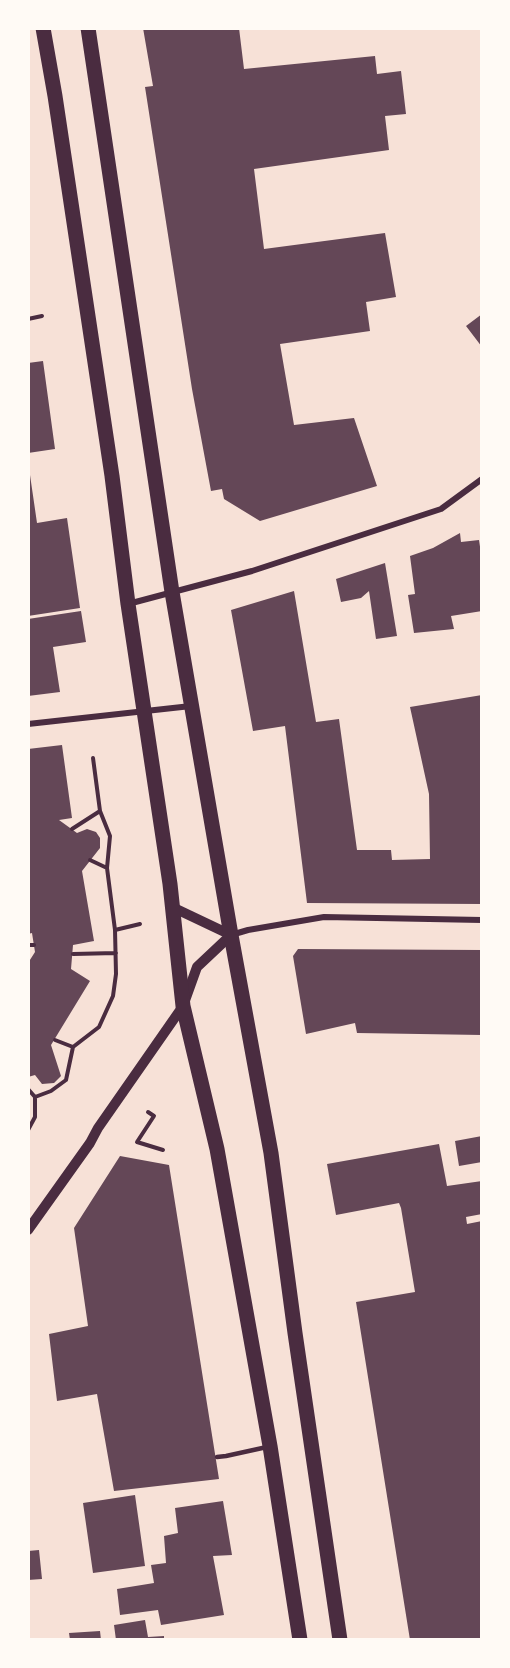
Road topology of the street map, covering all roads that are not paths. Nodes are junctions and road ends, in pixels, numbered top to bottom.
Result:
1 (43, 28) edge
2 (88, 28) edge
3 (482, 479) edge
4 (172, 592) junction
5 (128, 604) junction
6 (191, 706) junction
7 (145, 711) junction
8 (28, 724) edge
9 (172, 907) junction
10 (482, 920) edge
11 (231, 935) junction
12 (183, 1006) junction
13 (28, 1230) edge
14 (270, 1446) junction
15 (217, 1456) dead end
16 (300, 1640) edge
17 (340, 1640) edge

1 - 5 main road
2 - 4 main road
3 - 4 street
4 - 5 street
4 - 6 main road
5 - 7 main road
6 - 7 street
6 - 11 main road
7 - 8 street
7 - 9 main road
9 - 11 street
9 - 12 main road
10 - 11 street
11 - 12 street
11 - 17 main road
12 - 13 street
12 - 14 main road
14 - 15 lane
14 - 16 main road

